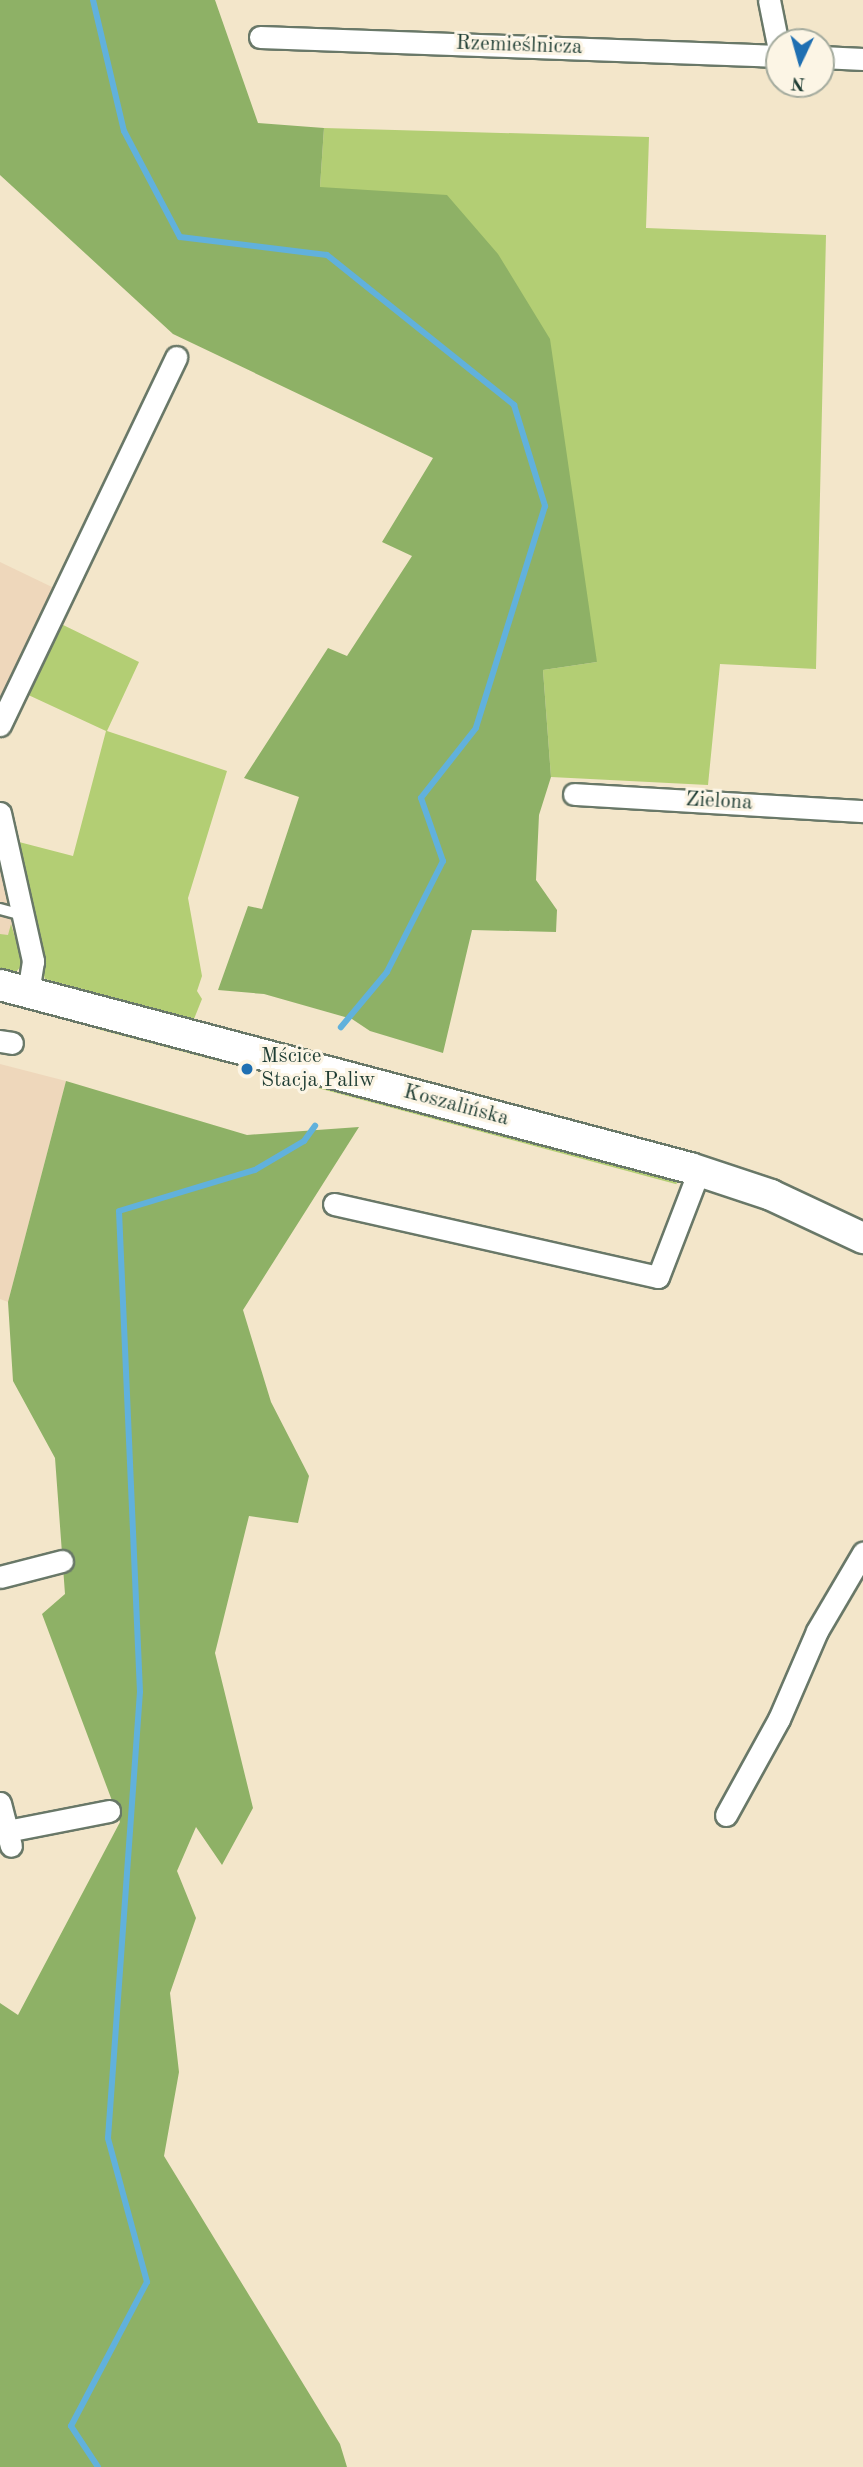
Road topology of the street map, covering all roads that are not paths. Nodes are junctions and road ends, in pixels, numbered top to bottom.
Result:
1 (769, 0) edge
2 (775, 28) edge
3 (260, 37) dead end
4 (765, 55) edge
5 (835, 58) edge
6 (863, 59) edge
7 (176, 357) dead end
8 (0, 725) edge
9 (574, 794) dead end
10 (863, 811) edge
11 (0, 813) edge
12 (0, 909) edge
13 (23, 915) junction
14 (14, 989) edge
15 (699, 1171) junction
16 (334, 1204) dead end
17 (863, 1238) edge
18 (862, 1558) edge
19 (62, 1561) dead end
20 (0, 1577) edge
21 (0, 1803) edge
22 (109, 1811) dead end
23 (726, 1815) dead end

1 - 2 street
3 - 4 street, Rzemieślnicza
5 - 6 street
7 - 8 street
9 - 10 street, Zielona
11 - 13 street
12 - 13 lane
13 - 14 street
14 - 15 main road, Koszalińska
15 - 16 street
15 - 17 main road, Koszalińska
18 - 23 street
19 - 20 street
21 - 22 street

